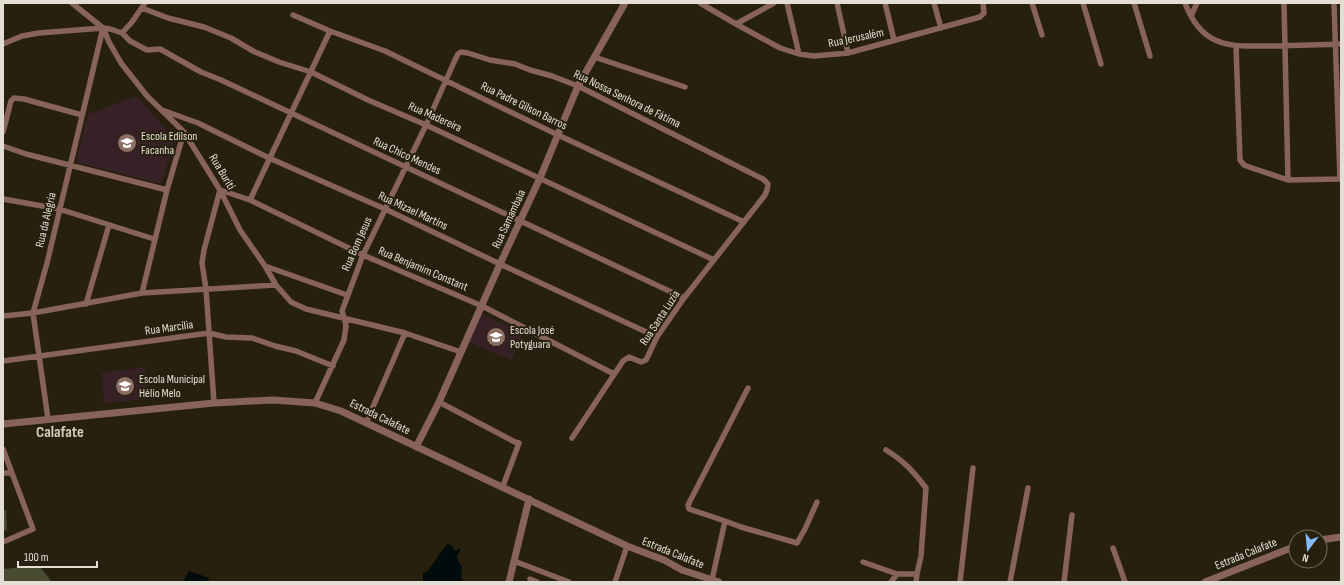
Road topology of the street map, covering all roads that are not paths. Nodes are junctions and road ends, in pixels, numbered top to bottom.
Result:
1 (72, 3) edge
2 (626, 3) edge
3 (700, 3) edge
4 (774, 3) edge
5 (788, 3) edge
6 (837, 3) edge
7 (885, 3) edge
8 (934, 3) edge
9 (983, 3) edge
10 (1032, 3) edge
11 (1083, 3) edge
12 (1134, 3) edge
13 (1185, 3) edge
14 (1197, 3) edge
15 (1284, 3) edge
16 (1334, 3) edge
17 (143, 6) edge
18 (293, 15) dead end
19 (1191, 16) junction
20 (736, 24) junction
21 (103, 28) junction
22 (941, 28) junction
23 (330, 32) junction
24 (122, 33) junction
25 (1042, 35) dead end
26 (894, 40) junction
27 (3, 44) edge
28 (1338, 44) edge
29 (1236, 46) junction
30 (1285, 46) junction
31 (848, 53) junction
32 (458, 54) joint
33 (799, 54) junction
34 (1150, 56) dead end
35 (594, 57) junction
36 (1101, 64) dead end
37 (311, 72) junction
38 (446, 81) junction
39 (578, 86) junction
40 (685, 87) dead end
41 (158, 108) junction
42 (290, 113) junction
43 (82, 115) junction
44 (426, 125) junction
45 (3, 132) edge
46 (184, 132) junction
47 (558, 135) junction
48 (3, 146) edge
49 (269, 158) junction
50 (70, 165) junction
51 (405, 167) junction
52 (540, 178) junction
53 (1341, 178) edge
54 (1288, 180) junction
55 (167, 190) junction
56 (220, 190) junction
57 (765, 195) joint
58 (3, 199) edge
59 (250, 200) junction
60 (59, 209) junction
61 (385, 209) junction
62 (520, 221) junction
63 (744, 222) junction
64 (109, 225) junction
65 (154, 239) junction
66 (363, 255) junction
67 (714, 260) junction
68 (500, 264) junction
69 (265, 266) junction
70 (276, 285) junction
71 (206, 289) junction
72 (142, 293) junction
73 (347, 295) junction
74 (684, 298) junction
75 (86, 304) junction
76 (482, 306) junction
77 (33, 313) junction
78 (3, 316) edge
79 (344, 317) junction
80 (209, 333) junction
81 (405, 333) junction
82 (657, 337) junction
83 (461, 352) junction
84 (39, 356) junction
85 (3, 361) edge
86 (333, 366) junction
87 (614, 374) junction
88 (748, 388) dead end
89 (439, 402) junction
90 (214, 403) junction
91 (315, 403) junction
92 (48, 419) junction
93 (366, 422) junction
94 (3, 424) edge
95 (572, 438) dead end
96 (416, 447) junction
97 (3, 449) edge
98 (886, 450) dead end
99 (973, 468) dead end
100 (3, 473) edge
101 (12, 473) junction
102 (503, 486) junction
103 (1028, 488) dead end
104 (529, 499) junction
105 (817, 502) dead end
106 (1072, 515) dead end
107 (725, 521) junction
108 (1341, 537) edge
109 (1328, 539) edge
110 (3, 542) edge
111 (627, 546) junction
112 (1114, 548) dead end
113 (1288, 549) edge
114 (514, 561) junction
115 (863, 562) dead end
116 (897, 574) junction
117 (917, 574) junction
118 (530, 579) dead end
119 (716, 581) edge
120 (509, 582) edge
121 (537, 582) edge
122 (568, 582) edge
123 (615, 582) edge
124 (891, 582) edge
125 (916, 582) edge
126 (960, 582) edge
127 (1010, 582) edge
128 (1064, 582) edge
129 (1125, 582) edge
130 (1205, 582) edge

1 - 21 street
2 - 35 street, Rua Samambaia
3 - 20 street, Rua Jerusalém
4 - 20 street
5 - 33 street
6 - 31 street
7 - 26 street
8 - 22 street
9 - 22 street, Rua Jerusalém
10 - 25 street
11 - 36 street
12 - 34 street
13 - 19 street
14 - 19 street
15 - 30 street
16 - 28 street
17 - 24 street
17 - 37 street, Rua Madereira
18 - 23 street, Rua Padre Gilson Barros
19 - 29 street
20 - 33 street, Rua Jerusalém
21 - 24 street
21 - 27 street
21 - 41 street, Rua Buriti
21 - 43 street, Rua da Alegria
22 - 26 street, Rua Jerusalém
23 - 37 street
23 - 38 street, Rua Padre Gilson Barros
24 - 42 street, Rua Chico Mendes
26 - 31 street, Rua Jerusalém
28 - 30 street
28 - 53 street
29 - 30 street
29 - 54 street
30 - 54 street
31 - 33 street, Rua Jerusalém
32 - 38 street, Rua Bom Jesus
32 - 39 street, Rua Nossa Senhora de Fátima
35 - 39 street, Rua Samambaia
35 - 40 street
37 - 42 street
37 - 44 street, Rua Madereira
38 - 44 street, Rua Bom Jesus
38 - 47 street, Rua Padre Gilson Barros
39 - 47 street, Rua Samambaia
39 - 57 street, Rua Nossa Senhora de Fátima
41 - 46 street, Rua Buriti
41 - 49 street, Rua Mizael Martins
42 - 49 street
42 - 51 street, Rua Chico Mendes
43 - 45 street
43 - 50 street, Rua da Alegria
44 - 51 street, Rua Bom Jesus
44 - 52 street, Rua Madereira
46 - 55 street
46 - 56 street, Rua Buriti
47 - 52 street, Rua Samambaia
47 - 63 street, Rua Padre Gilson Barros
48 - 50 street
49 - 59 street
49 - 61 street, Rua Mizael Martins
50 - 55 street
50 - 60 street, Rua da Alegria
51 - 61 street, Rua Bom Jesus
51 - 62 street, Rua Chico Mendes
52 - 62 street, Rua Samambaia
52 - 67 street, Rua Madereira
53 - 54 street
55 - 65 street
56 - 59 street, Rua Benjamim Constant
56 - 69 street, Rua Buriti
56 - 71 street
57 - 63 street, Rua Santa Luzia
58 - 60 street
59 - 66 street, Rua Benjamim Constant
60 - 64 street
60 - 77 street, Rua da Alegria
61 - 66 street, Rua Bom Jesus
61 - 68 street, Rua Mizael Martins
62 - 68 street, Rua Samambaia
62 - 74 street, Rua Chico Mendes
63 - 67 street, Rua Santa Luzia
64 - 65 street
64 - 75 street
65 - 72 street
66 - 73 street, Rua Bom Jesus
66 - 76 street, Rua Benjamim Constant
67 - 74 street, Rua Santa Luzia
68 - 76 street, Rua Samambaia
68 - 82 street, Rua Mizael Martins
69 - 70 street, Rua Buriti
69 - 73 street
70 - 71 street
70 - 79 street, Rua Buriti
71 - 72 street
71 - 80 street
72 - 75 street
73 - 79 street, Rua Bom Jesus
74 - 82 street, Rua Santa Luzia
75 - 77 street
76 - 83 street, Rua Samambaia
76 - 87 street, Rua Benjamim Constant
77 - 78 street
77 - 84 street, Rua da Alegria
79 - 81 street, Rua Buriti
79 - 86 street, Rua Bom Jesus
80 - 84 street, Rua Marcília
80 - 86 street, Rua Marcília
80 - 90 street
81 - 83 street, Rua Buriti
81 - 93 street
82 - 87 street, Rua Santa Luzia
83 - 89 street, Rua Samambaia
84 - 85 street, Rua Marcília
84 - 92 street, Rua da Alegria
86 - 91 street, Rua Bom Jesus
87 - 95 street, Rua Santa Luzia
88 - 107 street
89 - 96 street, Rua Samambaia
89 - 102 street
90 - 91 street, Estrada Calafate
90 - 92 street, Estrada Calafate
91 - 93 street, Estrada Calafate
92 - 94 street, Estrada Calafate
93 - 96 street, Estrada Calafate
96 - 102 street, Estrada Calafate
97 - 101 street
98 - 117 street
99 - 126 street
100 - 101 street
101 - 110 street
102 - 104 street, Estrada Calafate
103 - 127 street
104 - 111 street, Estrada Calafate
104 - 114 street
105 - 107 street
106 - 128 street
107 - 119 street
108 - 109 street
111 - 119 street, Estrada Calafate
111 - 123 street
112 - 129 street
113 - 130 street, Estrada Calafate
114 - 120 street
114 - 122 street
115 - 116 street
116 - 117 street
116 - 124 street
117 - 125 street
118 - 121 street

